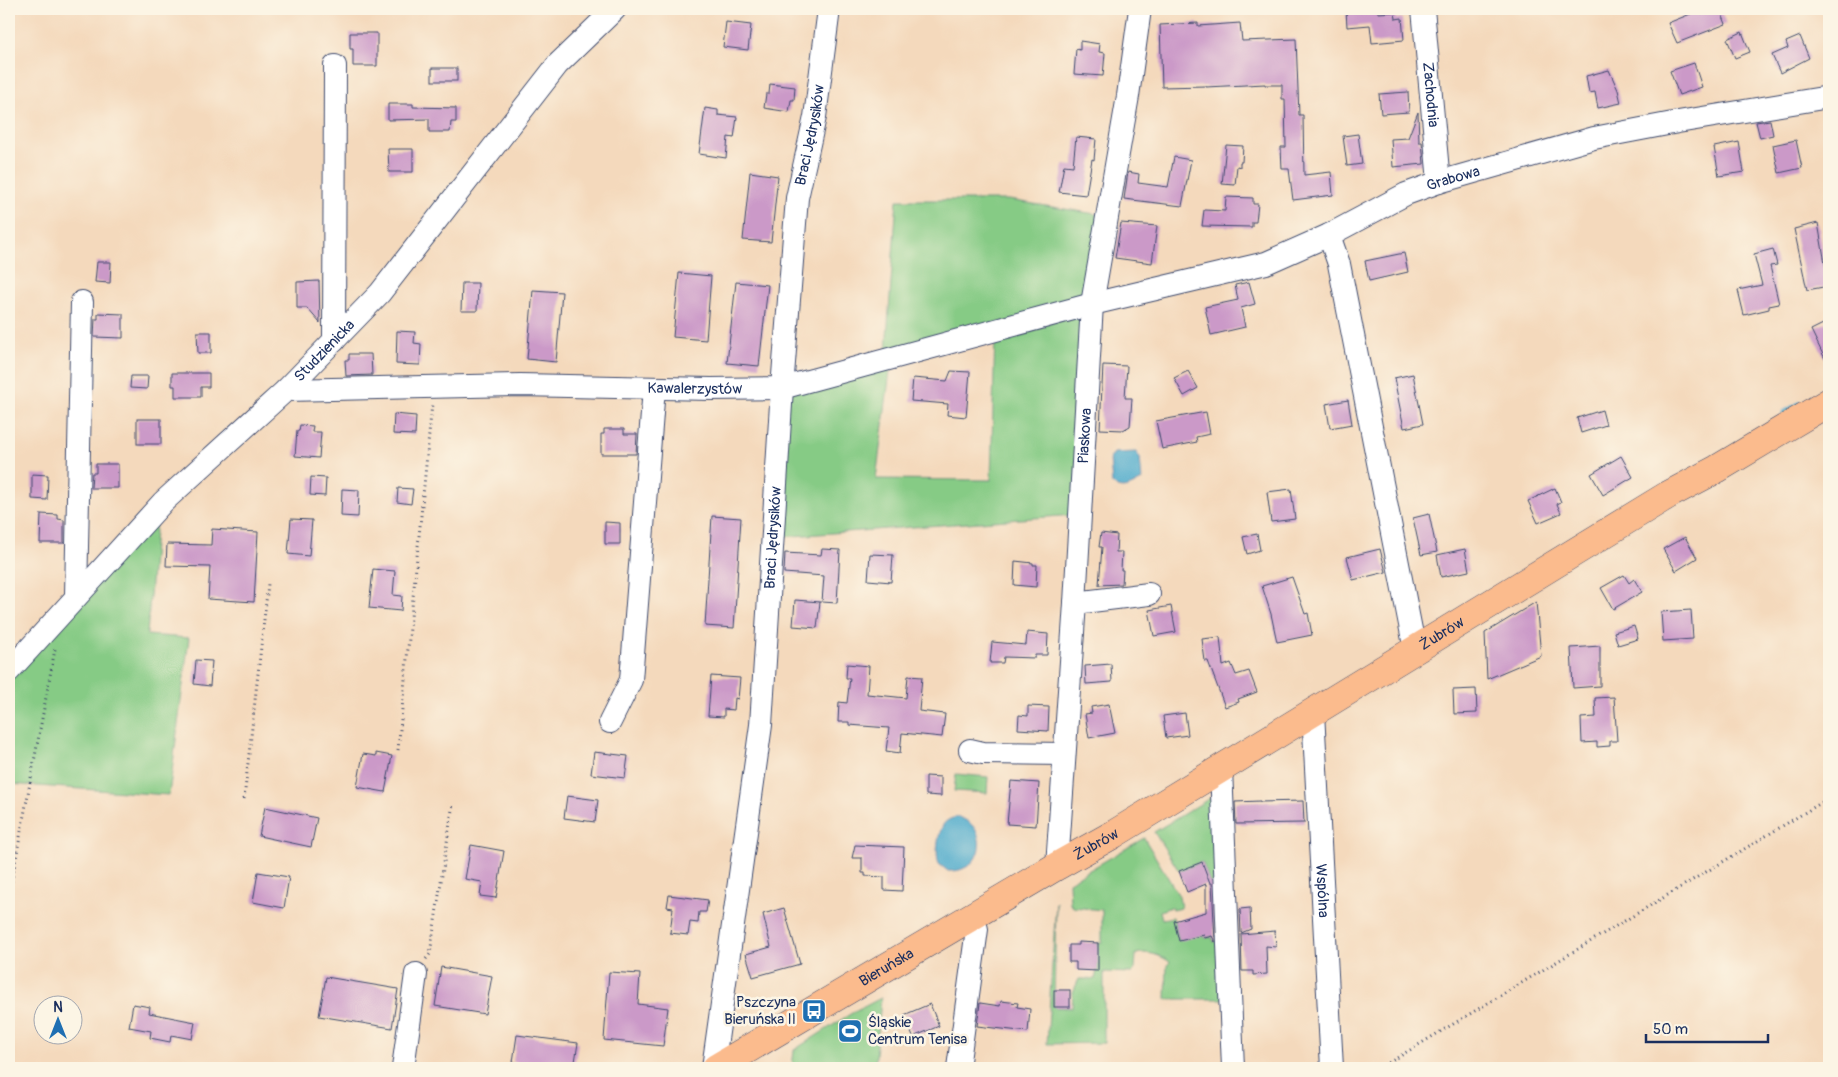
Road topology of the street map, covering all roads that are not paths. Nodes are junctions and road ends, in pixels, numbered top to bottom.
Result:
1 (615, 9) edge
2 (829, 9) edge
3 (1140, 9) edge
4 (1423, 9) edge
5 (335, 66) dead end
6 (1829, 97) edge
7 (1440, 182) junction
8 (1329, 235) junction
9 (82, 302) dead end
10 (1092, 304) junction
11 (334, 341) junction
12 (654, 388) junction
13 (782, 388) junction
14 (286, 390) junction
15 (1829, 402) edge
16 (1149, 594) dead end
17 (76, 596) junction
18 (1075, 603) junction
19 (1415, 650) junction
20 (9, 670) edge
21 (1313, 712) junction
22 (610, 722) dead end
23 (970, 750) dead end
24 (1064, 754) junction
25 (1221, 768) junction
26 (1057, 866) junction
27 (977, 929) dead end
28 (416, 974) road end
29 (403, 1068) edge
30 (715, 1068) edge
31 (958, 1068) edge
32 (1233, 1068) edge
33 (1332, 1068) edge

1 - 11 street, Studzienicka
2 - 13 street, Braci Jędrysików
3 - 10 street, Piaskowa
4 - 7 street, Zachodnia
5 - 11 street
6 - 7 street, Grabowa
7 - 8 street, Grabowa
8 - 10 street, Grabowa
8 - 19 street
9 - 17 street
10 - 13 street, Kawalerzystów
10 - 18 street, Piaskowa
11 - 14 street, Studzienicka
12 - 13 street, Kawalerzystów
12 - 14 street, Kawalerzystów
12 - 22 street
13 - 30 street, Braci Jędrysików
14 - 17 street, Studzienicka
15 - 19 main road, Żubrów
16 - 18 street
17 - 20 street, Studzienicka
18 - 24 street, Piaskowa
19 - 21 main road, Żubrów
21 - 25 main road, Żubrów
21 - 33 street, Wspólna
23 - 24 street
24 - 26 street, Piaskowa
25 - 26 main road, Żubrów
25 - 32 street
26 - 30 main road, Bieruńska
27 - 31 street
28 - 29 street

